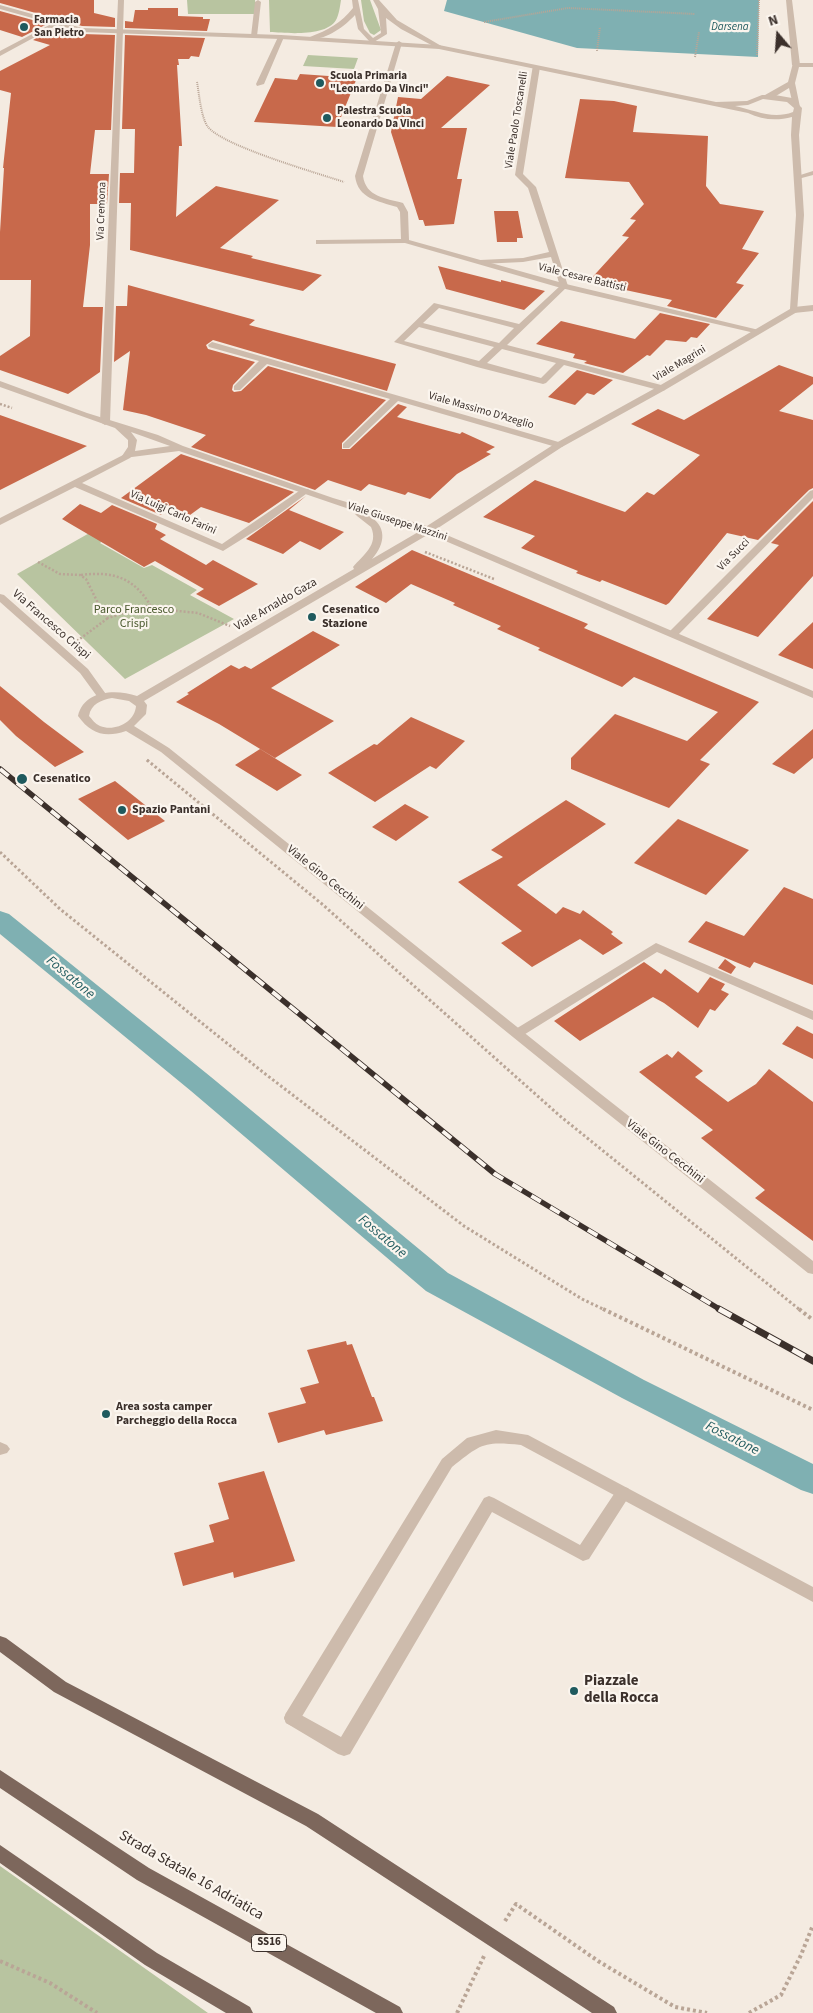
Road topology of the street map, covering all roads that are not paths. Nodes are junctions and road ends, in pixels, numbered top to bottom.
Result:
1 (121, 0) edge
2 (355, 0) edge
3 (376, 0) edge
4 (789, 0) edge
5 (258, 2) dead end
6 (0, 7) edge
7 (356, 10) junction
8 (381, 10) junction
9 (57, 23) junction
10 (120, 32) junction
11 (254, 36) junction
12 (280, 37) junction
13 (312, 38) junction
14 (372, 41) junction
15 (399, 43) junction
16 (439, 47) junction
17 (0, 54) edge
18 (796, 64) junction
19 (813, 65) edge
20 (536, 68) junction
21 (791, 83) junction
22 (260, 84) dead end
23 (768, 97) junction
24 (749, 107) junction
25 (796, 109) junction
26 (764, 116) junction
27 (780, 126) dead end
28 (813, 173) edge
29 (798, 178) junction
30 (405, 241) junction
31 (319, 242) dead end
32 (553, 254) junction
33 (480, 262) junction
34 (564, 286) junction
35 (813, 308) edge
36 (794, 310) junction
37 (417, 324) junction
38 (521, 327) junction
39 (756, 332) junction
40 (212, 345) dead end
41 (501, 345) junction
42 (266, 360) junction
43 (563, 361) junction
44 (480, 365) junction
45 (0, 384) edge
46 (237, 388) dead end
47 (662, 388) junction
48 (396, 398) junction
49 (109, 423) junction
50 (559, 445) junction
51 (346, 446) dead end
52 (180, 448) junction
53 (127, 456) junction
54 (76, 484) junction
55 (305, 491) junction
56 (813, 494) edge
57 (330, 500) junction
58 (0, 522) edge
59 (428, 530) junction
60 (342, 581) junction
61 (0, 597) edge
62 (672, 634) junction
63 (813, 695) edge
64 (103, 697) junction
65 (136, 700) junction
66 (128, 727) junction
67 (813, 1016) edge
68 (518, 1033) junction
69 (813, 1269) edge
70 (623, 1493) junction
71 (813, 1596) edge
72 (0, 1643) edge
73 (0, 1778) edge
74 (0, 1853) edge
75 (244, 2013) edge
76 (394, 2013) edge
77 (608, 2013) edge

1 - 10 street, Via Cremona
2 - 7 street
3 - 8 street
4 - 18 street
5 - 11 street
6 - 9 street
7 - 13 street
7 - 14 street
8 - 14 street
8 - 16 street
9 - 10 street
9 - 17 street
10 - 11 street
10 - 49 street, Via Cremona
11 - 12 street
12 - 13 street
12 - 22 street
13 - 14 street
14 - 15 street
15 - 16 street
15 - 30 street
16 - 20 street
18 - 19 street
18 - 21 street
20 - 24 street
20 - 32 street, Viale Paolo Toscanelli
21 - 23 street
21 - 25 street
23 - 24 street
23 - 25 street
24 - 26 street
25 - 26 street
25 - 29 street
26 - 27 street
28 - 29 street
29 - 36 street
30 - 31 street, Viale Cesare Battisti
30 - 33 street, Viale Cesare Battisti
32 - 33 street
32 - 34 street, Viale Paolo Toscanelli
33 - 34 street, Viale Cesare Battisti
34 - 38 street
34 - 39 street, Viale Cesare Battisti
35 - 36 street
36 - 39 street, Viale Magrini
37 - 38 street
37 - 41 street
37 - 44 street
38 - 41 street
39 - 47 street, Viale Magrini
40 - 42 street, Viale Massimo D'Azeglio
41 - 43 street
41 - 44 street
42 - 46 street
42 - 48 street, Viale Massimo D'Azeglio
43 - 44 street
43 - 47 street
45 - 49 street, Viale Giuseppe Mazzini
47 - 50 street, Viale Magrini
48 - 50 street, Viale Massimo D'Azeglio
48 - 51 street
49 - 52 street, Viale Giuseppe Mazzini
49 - 53 street
50 - 59 street, Viale Magrini
52 - 53 street
52 - 55 street, Viale Giuseppe Mazzini
53 - 54 street
54 - 55 street, Via Luigi Carlo Farini
54 - 58 street
55 - 57 street, Viale Giuseppe Mazzini
56 - 62 street, Via Succi
57 - 59 street, Viale Giuseppe Mazzini
57 - 60 street
59 - 60 street, Viale Arnaldo Gaza
59 - 62 street, Viale Giuseppe Mazzini
60 - 65 street, Viale Arnaldo Gaza
61 - 64 street, Via Francesco Crispi
62 - 63 street, Viale Giuseppe Mazzini
64 - 65 street
64 - 66 street
65 - 66 street
66 - 68 street, Viale Gino Cecchini
67 - 68 street
68 - 69 street, Viale Gino Cecchini
70 - 70 street
70 - 71 street
72 - 77 main road
73 - 76 main road, Strada Statale 16 Adriatica / SS16
74 - 75 main road

